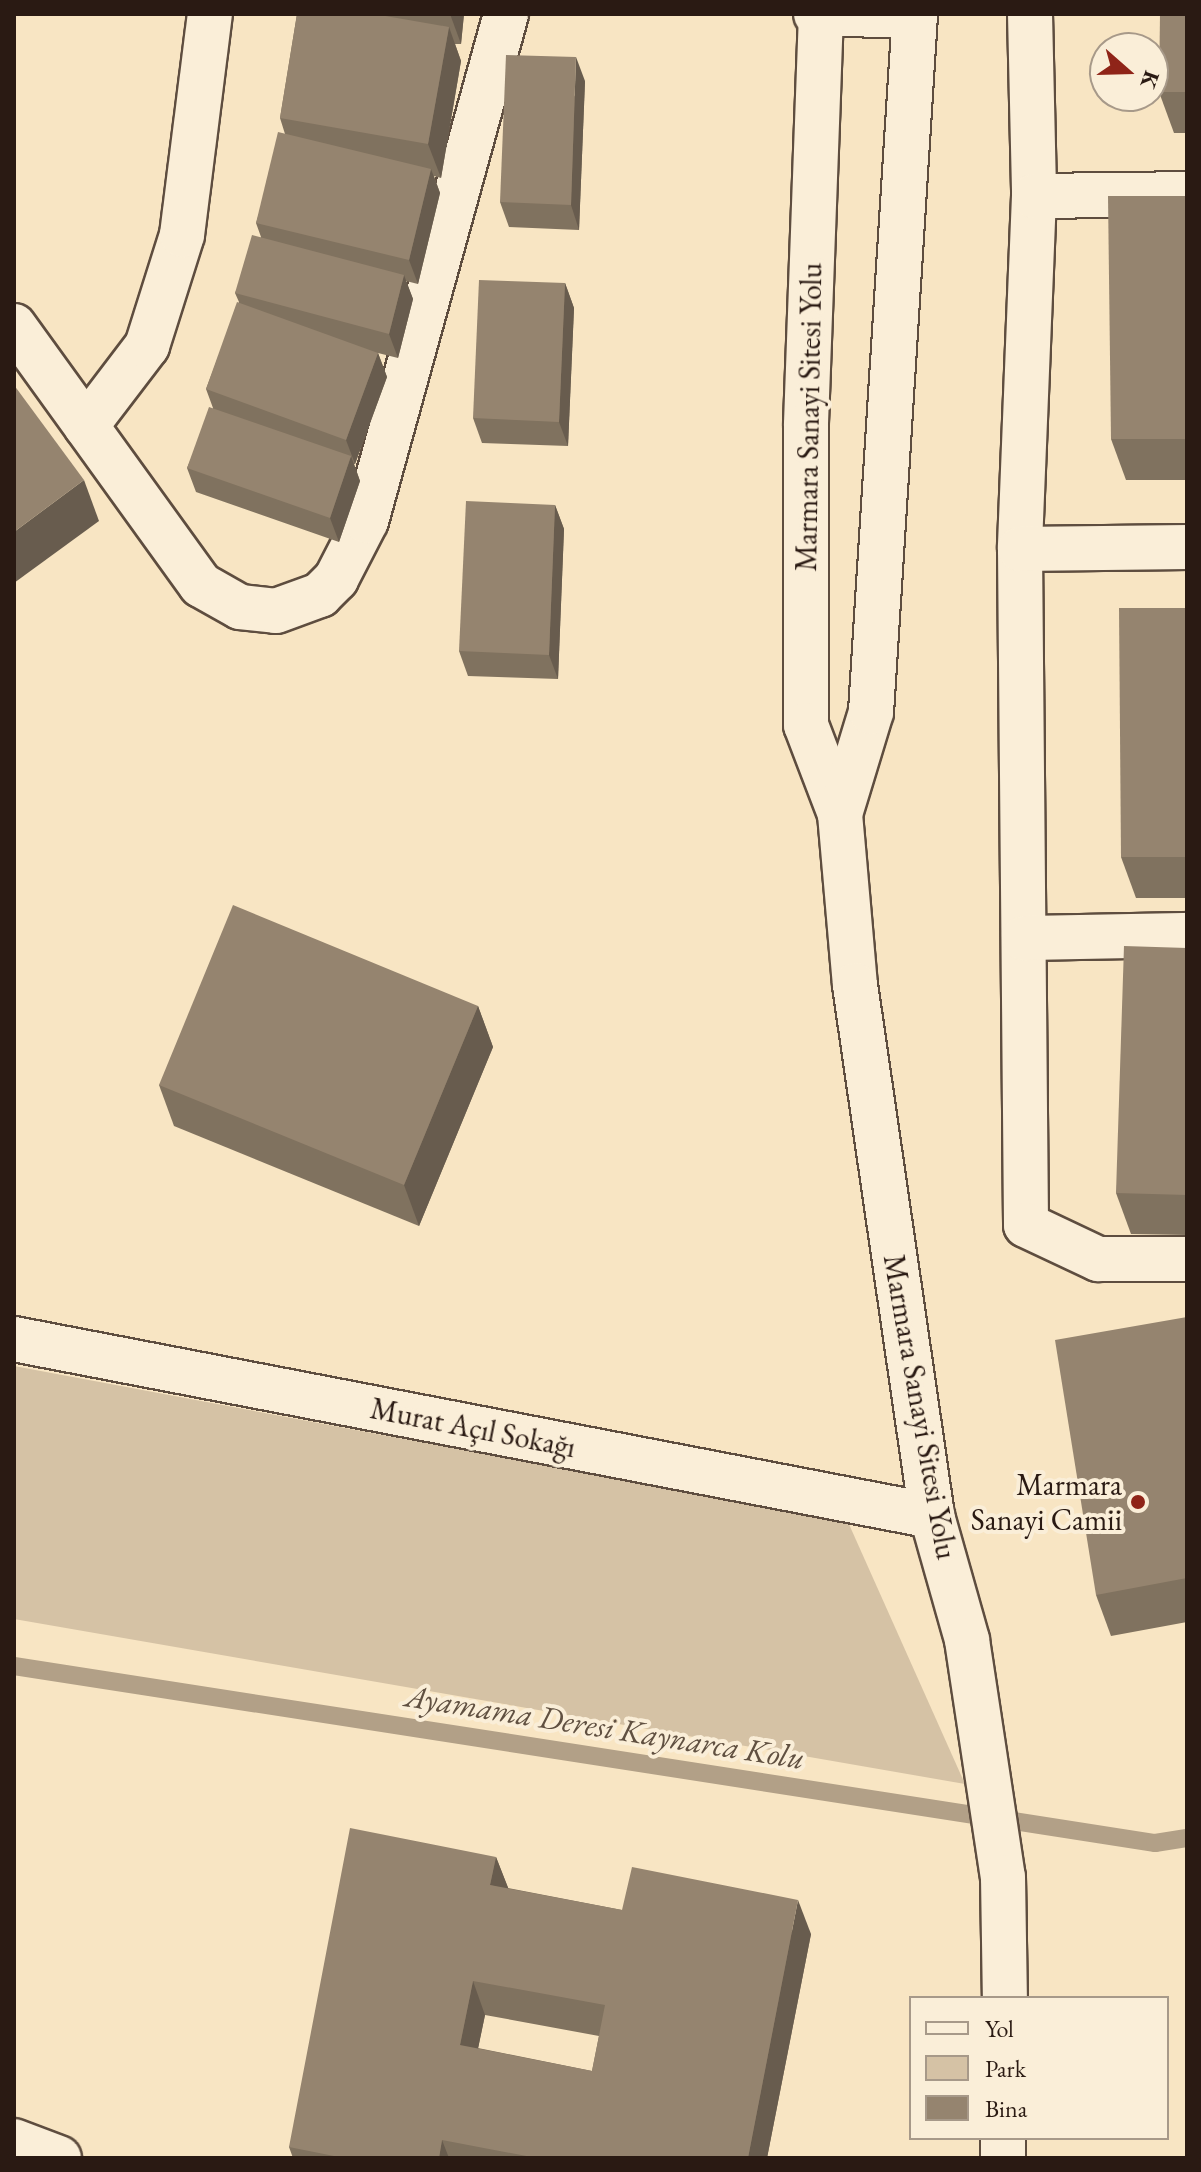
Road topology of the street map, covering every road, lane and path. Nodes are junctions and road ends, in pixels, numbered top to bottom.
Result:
1 (210, 14) edge
2 (506, 14) edge
3 (819, 14) edge
4 (915, 14) edge
5 (1030, 14) edge
6 (1187, 194) edge
7 (1034, 196) junction
8 (14, 326) edge
9 (86, 426) junction
10 (1187, 547) edge
11 (1020, 549) junction
12 (840, 814) junction
13 (1187, 935) edge
14 (1024, 938) junction
15 (1187, 1259) edge
16 (14, 1339) edge
17 (932, 1516) junction
18 (1005, 1996) edge
19 (14, 2141) edge
20 (59, 2158) edge

1 - 9 street
2 - 9 street
3 - 4 street
3 - 12 street, Marmara Sanayi Sitesi Yolu
4 - 12 street, Marmara Sanayi Sitesi Yolu
5 - 7 street
6 - 7 street
7 - 11 street
8 - 9 street
10 - 11 street
11 - 14 street
12 - 17 street, Marmara Sanayi Sitesi Yolu
13 - 14 street
14 - 15 street
16 - 17 street, Murat Açıl Sokağı
17 - 18 street, Marmara Sanayi Sitesi Yolu
19 - 20 street

